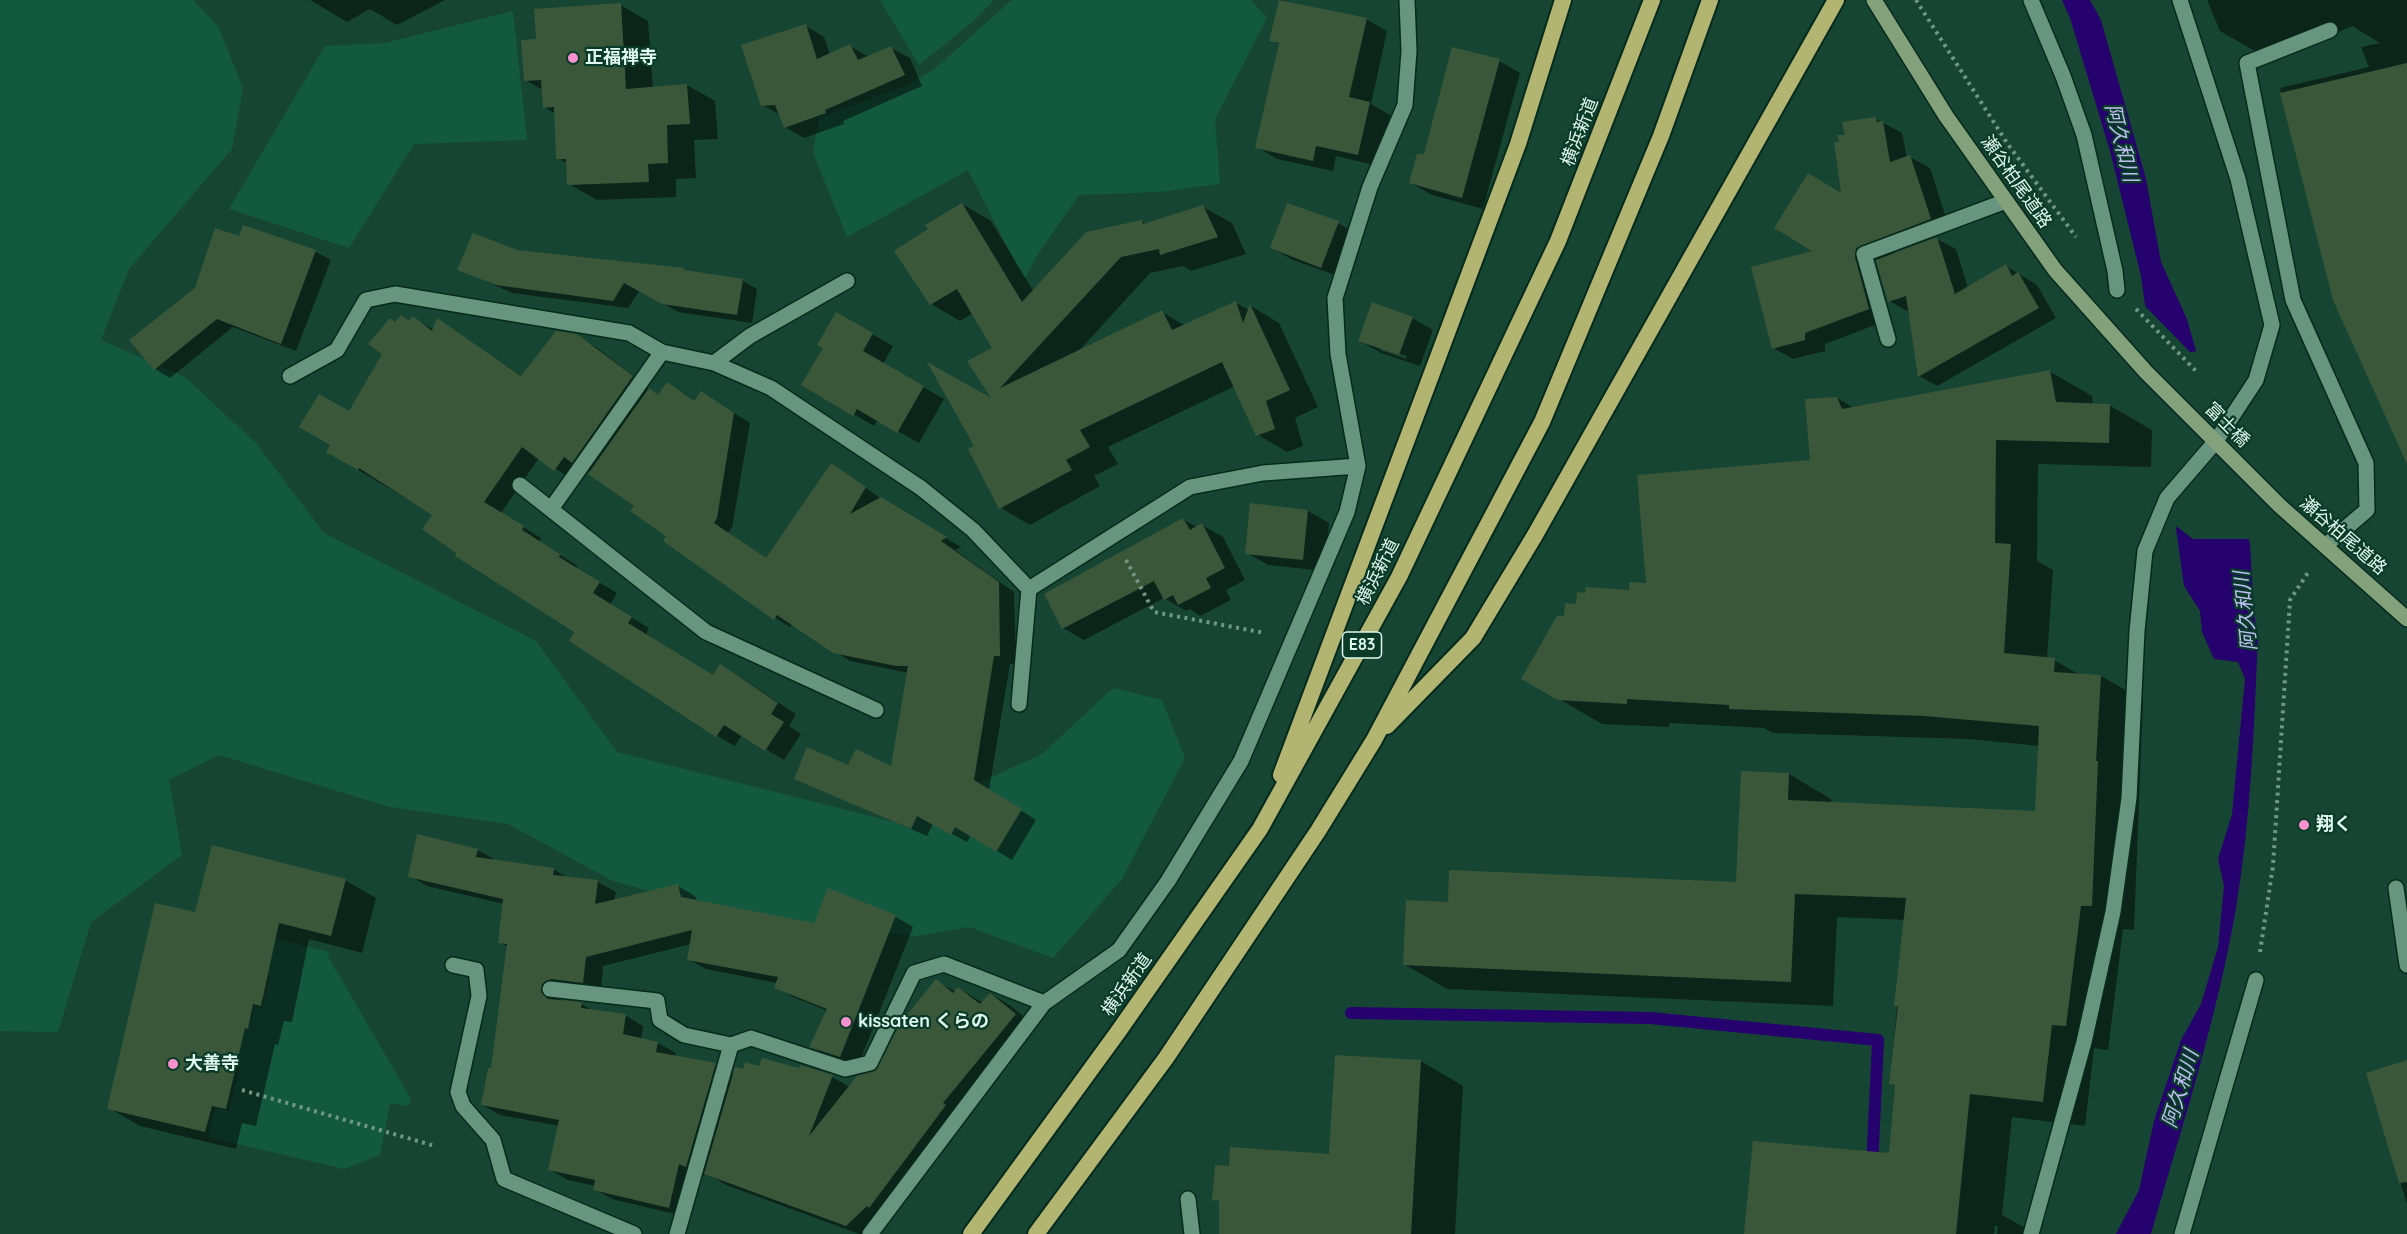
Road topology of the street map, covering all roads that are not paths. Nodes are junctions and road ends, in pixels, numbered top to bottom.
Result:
1 (1407, 0) edge
2 (1563, 0) edge
3 (1653, 0) edge
4 (1710, 0) edge
5 (1836, 0) edge
6 (1874, 0) edge
7 (2031, 0) edge
8 (2180, 0) edge
9 (2330, 30) dead end
10 (2006, 201) junction
11 (847, 281) dead end
12 (2117, 290) road end
13 (1888, 339) dead end
14 (662, 352) junction
15 (714, 363) junction
16 (2146, 372) joint
17 (290, 376) dead end
18 (2216, 441) junction
19 (1358, 466) junction
20 (520, 484) dead end
21 (2280, 506) joint
22 (551, 509) junction
23 (2326, 545) junction
24 (1029, 589) junction
25 (2407, 619) edge
26 (1019, 704) dead end
27 (876, 710) dead end
28 (1374, 740) junction
29 (1260, 829) junction
30 (2396, 888) dead end
31 (453, 964) dead end
32 (2407, 965) edge
33 (2256, 980) road end
34 (550, 989) dead end
35 (1044, 1003) junction
36 (731, 1045) junction
37 (1188, 1199) dead end
38 (634, 1234) edge
39 (677, 1234) edge
40 (870, 1234) edge
41 (971, 1234) edge
42 (1036, 1234) edge
43 (1192, 1234) edge
44 (2031, 1234) edge
45 (2182, 1234) edge

1 - 19 street
2 - 29 highway
3 - 29 highway, 横浜新道 / E83
4 - 28 highway
5 - 28 highway
6 - 10 main road, 瀬谷柏尾道路
7 - 12 street
8 - 18 street
9 - 23 street
10 - 13 street
10 - 16 main road, 瀬谷柏尾道路
11 - 15 street
14 - 15 street
14 - 17 street
14 - 22 street
15 - 24 street
16 - 18 main road, 富士橋
18 - 21 main road, 富士橋
18 - 44 street
19 - 24 street
19 - 35 street
20 - 22 street
21 - 23 main road, 瀬谷柏尾道路
22 - 27 street
23 - 25 main road, 瀬谷柏尾道路
24 - 26 street
28 - 42 highway
29 - 41 highway, 横浜新道 / E83
30 - 32 street
31 - 38 street
33 - 45 street
34 - 36 street
35 - 36 street
35 - 40 street
36 - 39 street
37 - 43 street

